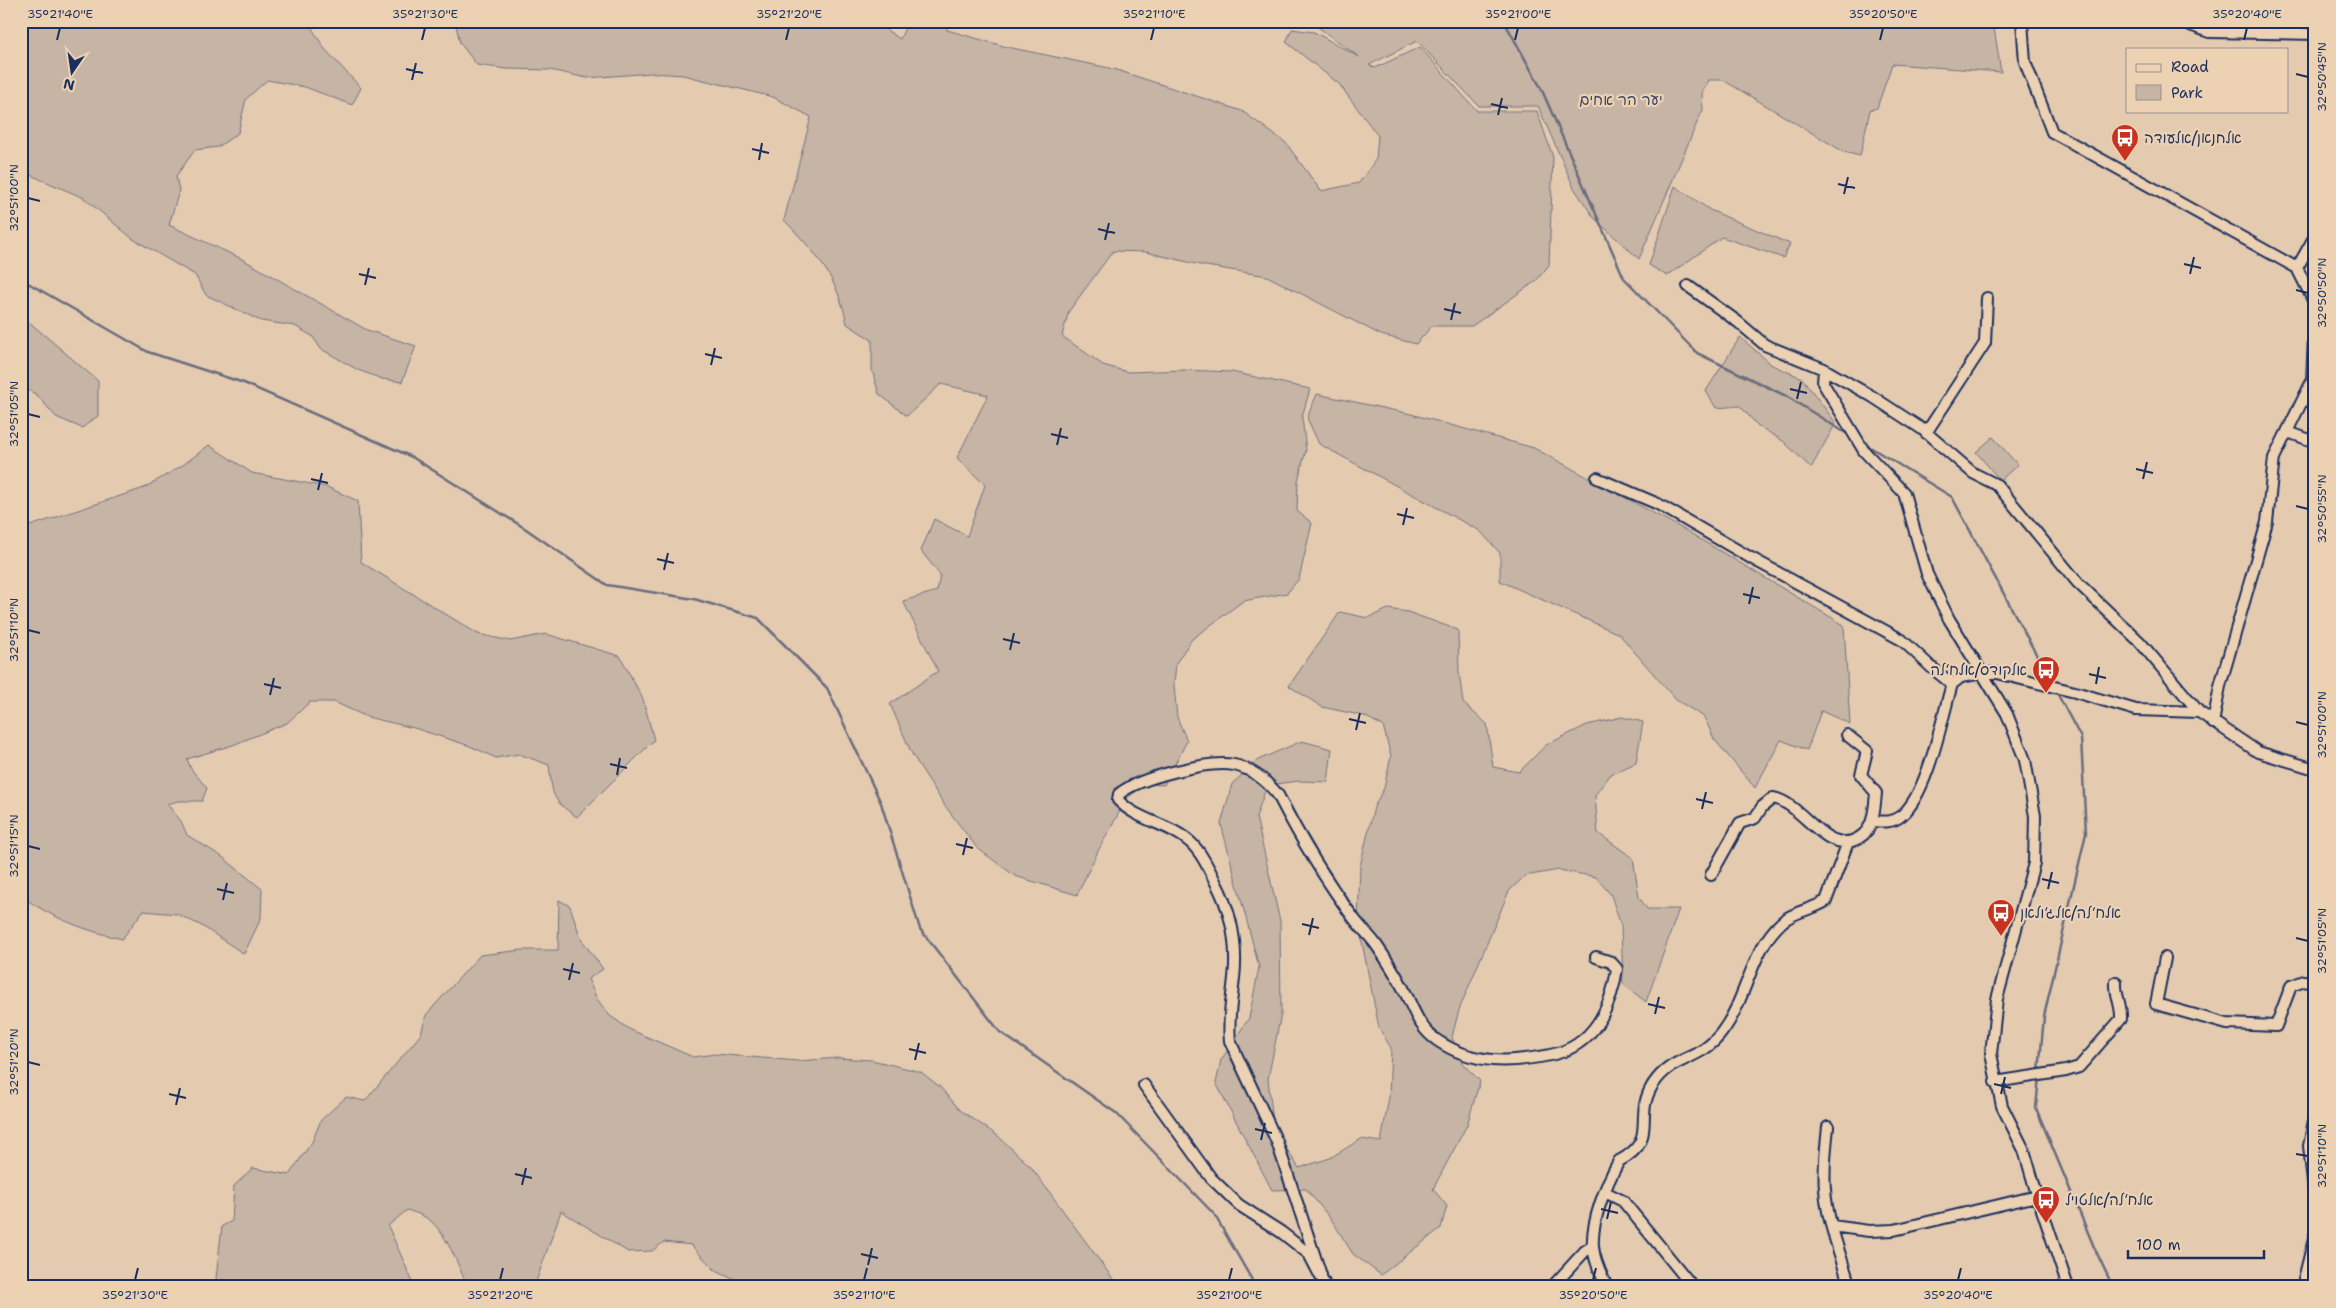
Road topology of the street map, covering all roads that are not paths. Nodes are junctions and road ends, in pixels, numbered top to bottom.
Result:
1 (2022, 21) edge
2 (2179, 21) edge
3 (2312, 33) edge
4 (2315, 236) edge
5 (2297, 268) junction
6 (1688, 286) dead end
7 (1987, 298) dead end
8 (2315, 304) edge
9 (2315, 315) edge
10 (1824, 369) junction
11 (2314, 377) edge
12 (2288, 432) junction
13 (1926, 433) junction
14 (2315, 442) edge
15 (1596, 478) dead end
16 (1982, 672) junction
17 (1952, 684) junction
18 (2199, 712) junction
19 (2213, 723) junction
20 (1847, 735) dead end
21 (2315, 769) edge
22 (1873, 820) junction
23 (1848, 842) junction
24 (1711, 875) dead end
25 (1596, 957) dead end
26 (2165, 958) dead end
27 (2116, 982) dead end
28 (2315, 983) edge
29 (1995, 1082) junction
30 (1144, 1085) dead end
31 (2315, 1115) edge
32 (1828, 1127) dead end
33 (1605, 1192) junction
34 (2037, 1196) junction
35 (2315, 1200) edge
36 (1832, 1226) junction
37 (2315, 1235) edge
38 (1593, 1246) junction
39 (1321, 1275) junction
40 (1326, 1287) edge
41 (1552, 1287) edge
42 (1607, 1287) edge
43 (1693, 1287) edge
44 (1850, 1287) edge
45 (2068, 1287) edge
46 (2302, 1287) edge

1 - 5 street
2 - 3 street
4 - 5 street
5 - 8 street
6 - 10 street
7 - 13 street
9 - 11 street
10 - 13 street
10 - 16 street
11 - 12 street
12 - 14 street
12 - 19 street
13 - 18 street
15 - 17 street
16 - 17 street
16 - 18 street
16 - 29 street
17 - 22 street
18 - 19 street
19 - 21 street
20 - 22 street
22 - 23 street
23 - 24 street
23 - 33 street
25 - 39 street
26 - 28 street
27 - 29 street
29 - 34 street
30 - 39 street
31 - 35 street
32 - 36 street
33 - 38 street
33 - 43 street
34 - 36 street
34 - 45 street
36 - 44 street
37 - 46 street
38 - 41 street
38 - 42 street
39 - 40 street

